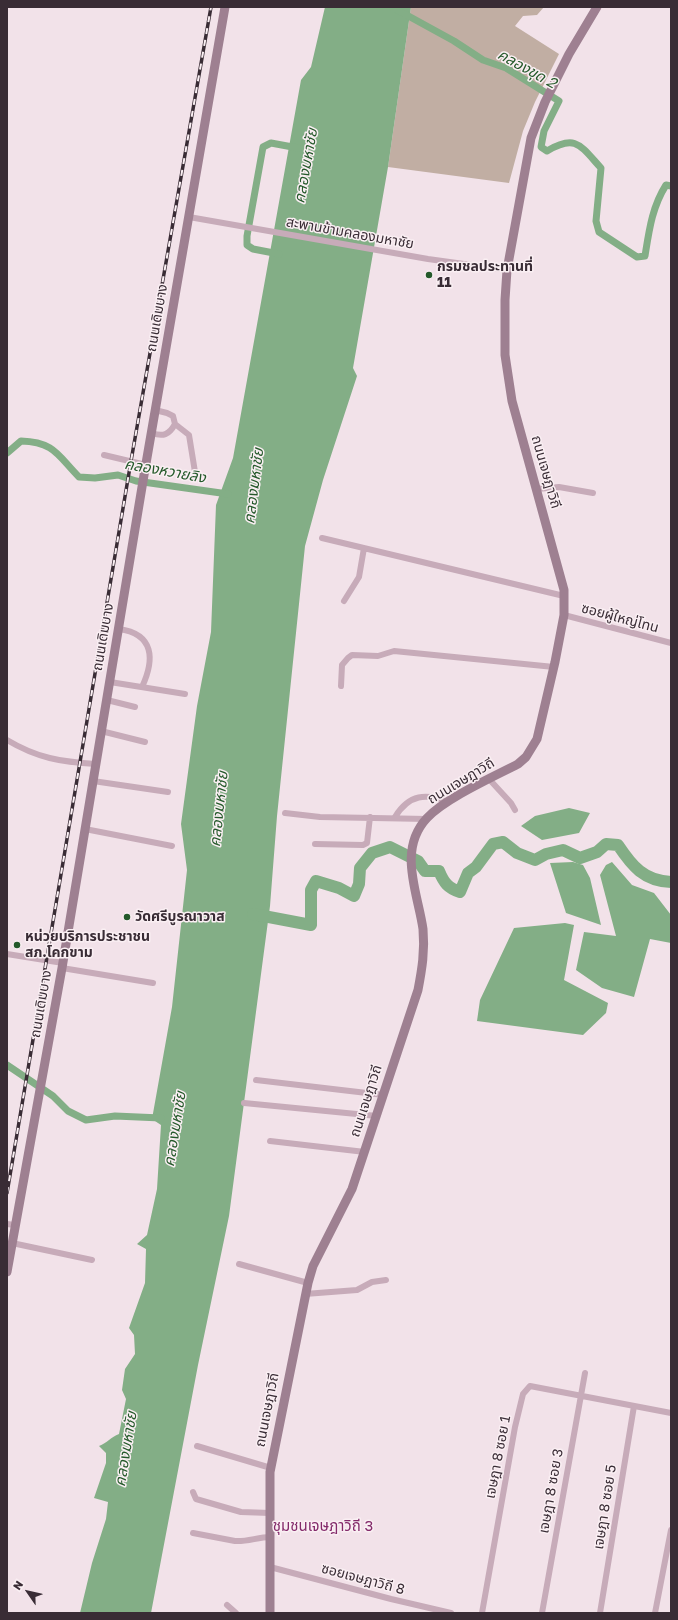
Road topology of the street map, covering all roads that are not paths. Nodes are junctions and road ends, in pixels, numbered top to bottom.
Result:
1 (225, 7) edge
2 (597, 7) edge
3 (189, 217) junction
4 (507, 270) junction
5 (155, 410) junction
6 (175, 424) junction
7 (152, 433) junction
8 (104, 455) dead end
9 (146, 465) junction
10 (194, 472) dead end
11 (537, 489) junction
12 (593, 493) dead end
13 (322, 538) dead end
14 (364, 548) junction
15 (564, 596) junction
16 (344, 601) dead end
17 (564, 615) junction
18 (118, 629) junction
19 (671, 643) edge
20 (554, 667) junction
21 (110, 682) junction
22 (341, 686) dead end
23 (142, 687) junction
24 (185, 694) dead end
25 (107, 700) junction
26 (135, 707) dead end
27 (102, 731) junction
28 (7, 740) edge
29 (145, 742) dead end
30 (96, 764) junction
31 (489, 779) junction
32 (93, 781) junction
33 (168, 792) dead end
34 (449, 802) junction
35 (515, 810) dead end
36 (285, 813) dead end
37 (370, 817) junction
38 (395, 817) junction
39 (427, 819) junction
40 (85, 829) junction
41 (314, 844) dead end
42 (172, 846) dead end
43 (7, 954) edge
44 (62, 965) junction
45 (153, 983) dead end
46 (256, 1080) dead end
47 (384, 1095) junction
48 (244, 1103) dead end
49 (377, 1116) junction
50 (270, 1141) dead end
51 (365, 1152) junction
52 (11, 1224) edge
53 (12, 1243) junction
54 (92, 1260) dead end
55 (239, 1264) dead end
56 (7, 1272) edge
57 (386, 1280) dead end
58 (308, 1283) junction
59 (306, 1294) junction
60 (585, 1373) dead end
61 (580, 1396) junction
62 (634, 1406) junction
63 (671, 1413) edge
64 (197, 1446) dead end
65 (271, 1468) junction
66 (193, 1492) dead end
67 (270, 1513) junction
68 (671, 1530) edge
69 (193, 1533) dead end
70 (270, 1538) junction
71 (270, 1567) junction
72 (227, 1605) dead end
73 (236, 1613) edge
74 (270, 1613) edge
75 (451, 1613) edge
76 (482, 1613) edge
77 (542, 1613) edge
78 (600, 1613) edge
79 (655, 1613) edge

1 - 3 street, ถนนเดิมบาง
2 - 4 street, ถนนเจษฎาวิถี
3 - 4 street, สะพานข้ามคลองมหาชัย
3 - 5 street, ถนนเดิมบาง
4 - 11 street, ถนนเจษฎาวิถี
5 - 6 street
5 - 7 street, ถนนเดิมบาง
6 - 7 street
6 - 10 street
7 - 9 street, ถนนเดิมบาง
8 - 9 street
9 - 18 street, ถนนเดิมบาง
11 - 12 street
11 - 15 street, ถนนเจษฎาวิถี
13 - 14 street
14 - 15 street
14 - 16 street
15 - 17 street, ถนนเจษฎาวิถี
17 - 19 street, ซอยผู้ใหญ่โทน
17 - 20 street, ถนนเจษฎาวิถี
18 - 21 street, ถนนเดิมบาง
18 - 23 street
20 - 22 street
20 - 31 street, ถนนเจษฎาวิถี
21 - 23 street
21 - 25 street, ถนนเดิมบาง
23 - 24 street
25 - 26 street
25 - 27 street, ถนนเดิมบาง
27 - 29 street
27 - 30 street, ถนนเดิมบาง
28 - 30 street
30 - 32 street, ถนนเดิมบาง
31 - 34 street, ถนนเจษฎาวิถี
31 - 35 street
32 - 33 street
32 - 40 street, ถนนเดิมบาง
34 - 38 street
34 - 39 street, ถนนเจษฎาวิถี
36 - 37 street
37 - 38 street
37 - 41 street
38 - 39 street
39 - 47 street, ถนนเจษฎาวิถี
40 - 42 street
40 - 44 street, ถนนเดิมบาง
43 - 44 street
44 - 45 street
44 - 52 street, ถนนเดิมบาง
46 - 47 street
47 - 49 street, ถนนเจษฎาวิถี
48 - 49 street
49 - 51 street, ถนนเจษฎาวิถี
50 - 51 street
51 - 58 street, ถนนเจษฎาวิถี
52 - 53 street, ถนนเดิมบาง
53 - 54 street
53 - 56 street, ถนนเดิมบาง
55 - 58 street
57 - 59 street
58 - 59 street, ถนนเจษฎาวิถี
59 - 65 street, ถนนเจษฎาวิถี
60 - 61 street, เจษฎา 8 ซอย 3
61 - 62 street, เจษฎา 8 ซอย 1
61 - 76 street, เจษฎา 8 ซอย 1
61 - 77 street, เจษฎา 8 ซอย 3
62 - 63 street, เจษฎา 8 ซอย 1
62 - 78 street, เจษฎา 8 ซอย 5
64 - 65 street
65 - 67 street, ถนนเจษฎาวิถี
66 - 67 street
67 - 70 street, ถนนเจษฎาวิถี
68 - 79 street
69 - 70 street
70 - 71 street, ถนนเจษฎาวิถี
71 - 74 street, ถนนเจษฎาวิถี
71 - 75 street, ซอยเจษฎาวิถี 8
72 - 73 street

